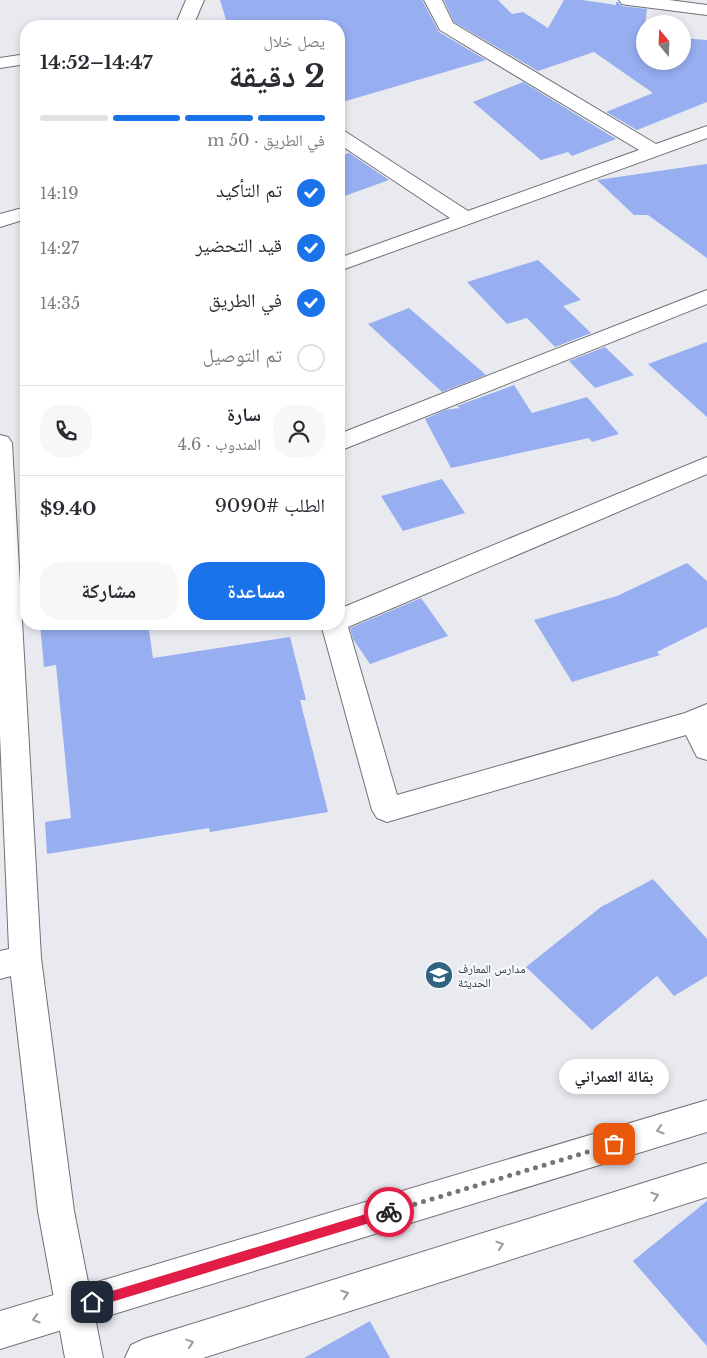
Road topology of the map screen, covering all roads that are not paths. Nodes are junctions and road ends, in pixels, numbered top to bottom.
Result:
1 (196, 0) edge
2 (433, 0) edge
3 (628, 0) edge
4 (707, 10) edge
5 (187, 20) edge
6 (20, 60) edge
7 (0, 63) edge
8 (707, 132) edge
9 (345, 140) edge
10 (654, 151) junction
11 (20, 216) edge
12 (466, 219) junction
13 (0, 221) edge
14 (345, 264) edge
15 (707, 296) edge
16 (345, 441) edge
17 (0, 463) edge
18 (707, 465) edge
19 (345, 617) edge
20 (336, 630) edge
21 (6, 681) edge
22 (700, 718) edge
23 (707, 749) edge
24 (13, 961) edge
25 (707, 1116) edge
26 (707, 1180) edge
27 (73, 1308) junction
28 (0, 1330) edge
29 (84, 1358) edge
30 (144, 1358) edge

1 - 5 street
2 - 10 street
3 - 4 street
6 - 7 street
8 - 10 street
9 - 12 street
10 - 12 street
11 - 13 street
12 - 14 street
15 - 16 street
17 - 21 street
18 - 19 street
20 - 22 street
21 - 24 street
22 - 23 street
24 - 27 street
25 -> 27 street
30 -> 26 street
27 -> 28 street
27 - 29 street

